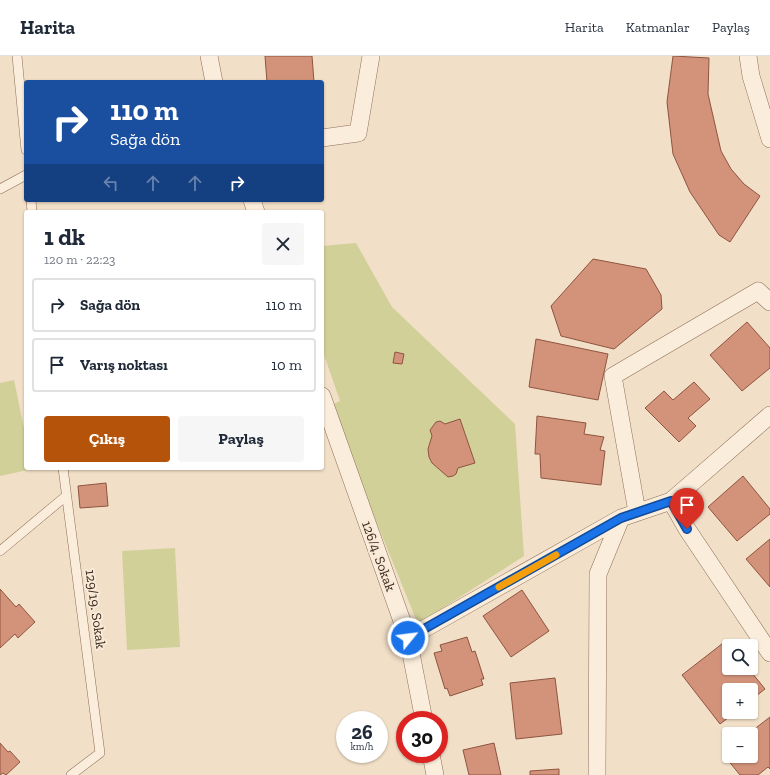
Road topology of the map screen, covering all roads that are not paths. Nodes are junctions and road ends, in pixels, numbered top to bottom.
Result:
1 (17, 56) edge
2 (209, 56) edge
3 (371, 56) edge
4 (748, 56) edge
5 (214, 80) edge
6 (24, 129) edge
7 (769, 135) edge
8 (324, 138) edge
9 (24, 176) edge
10 (0, 189) edge
11 (770, 302) edge
12 (324, 402) edge
13 (770, 415) edge
14 (63, 470) edge
15 (66, 496) junction
16 (671, 501) junction
17 (629, 515) junction
18 (0, 551) edge
19 (408, 638) junction
20 (767, 643) edge
21 (422, 711) edge
22 (433, 763) edge
23 (71, 775) edge
24 (435, 775) edge
25 (597, 775) edge

1 - 6 lane
2 - 5 street
3 - 8 street
4 - 7 street
9 - 10 lane
11 - 17 street
12 - 19 street, 126/4. Sokak
13 - 16 street
14 - 15 lane, 129/19. Sokak
15 - 18 lane
15 - 23 lane, 129/19. Sokak
16 - 17 street
16 - 20 street
17 - 19 street
17 - 25 street
19 - 21 street, 126/4. Sokak
22 - 24 street

